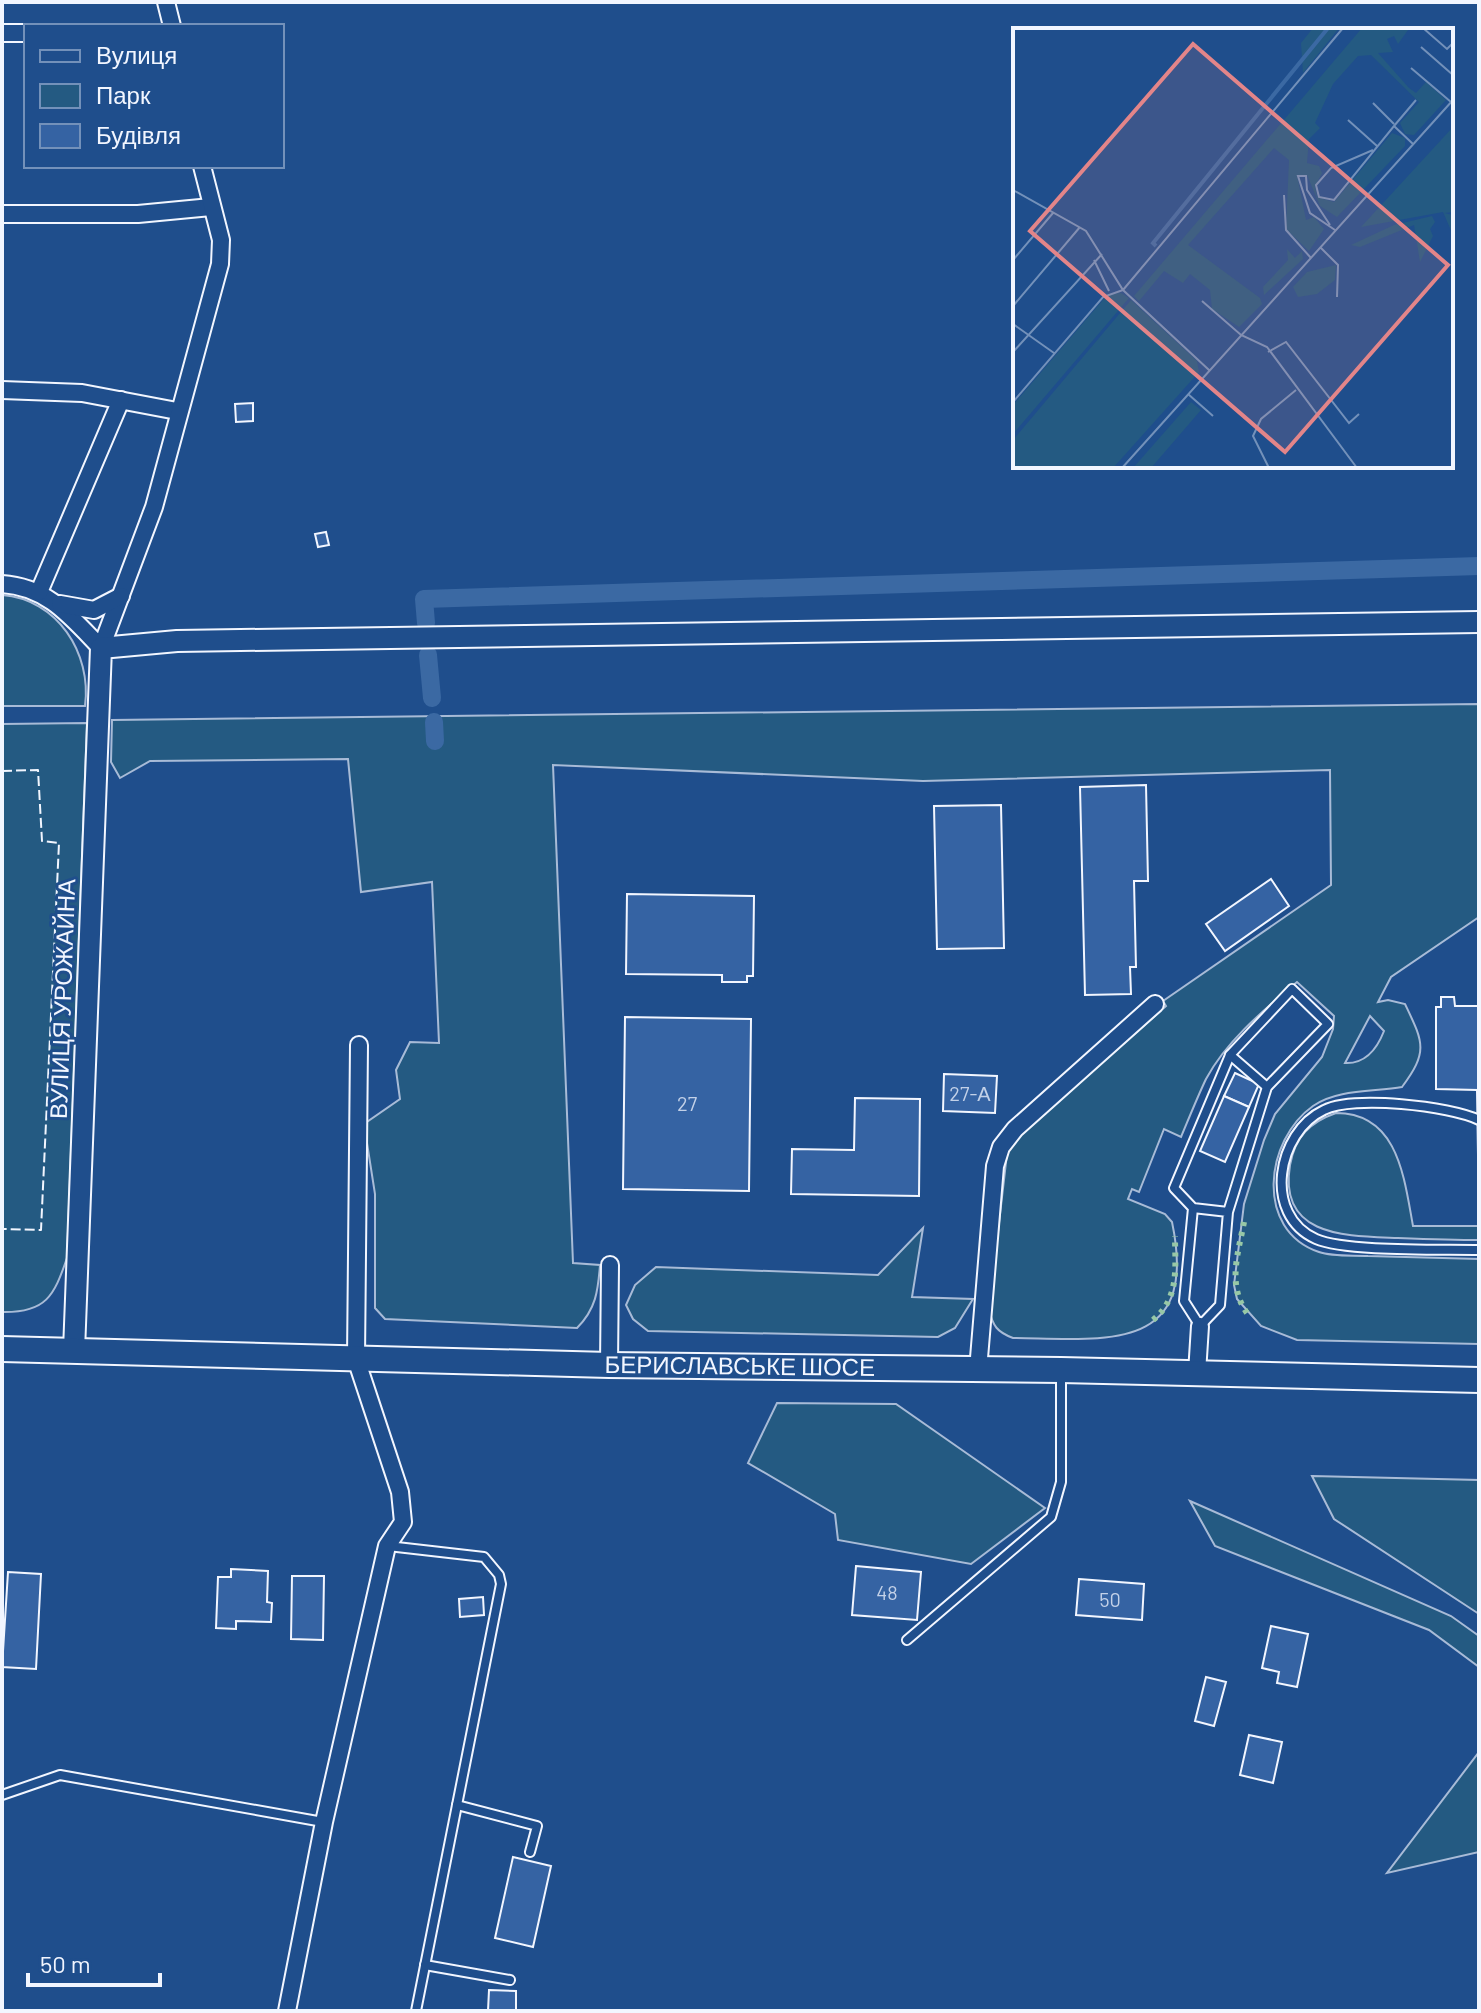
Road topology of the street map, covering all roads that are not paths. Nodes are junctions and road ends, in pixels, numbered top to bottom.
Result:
1 (166, 2) edge
2 (172, 24) edge
3 (2, 33) edge
4 (24, 33) edge
5 (202, 168) edge
6 (211, 207) junction
7 (2, 214) edge
8 (2, 390) edge
9 (121, 400) junction
10 (177, 411) junction
11 (2, 584) edge
12 (39, 592) junction
13 (121, 596) junction
14 (59, 604) junction
15 (1479, 622) edge
16 (101, 648) junction
17 (1155, 1004) dead end
18 (359, 1045) dead end
19 (1230, 1055) junction
20 (1267, 1087) junction
21 (1479, 1120) edge
22 (1193, 1208) junction
23 (1228, 1212) junction
24 (1479, 1250) edge
25 (610, 1265) dead end
26 (1200, 1326) junction
27 (2, 1349) edge
28 (74, 1351) junction
29 (356, 1359) junction
30 (609, 1365) junction
31 (978, 1370) junction
32 (1061, 1370) junction
33 (1197, 1373) junction
34 (1479, 1380) edge
35 (387, 1546) junction
36 (907, 1640) dead end
37 (2, 1795) edge
38 (457, 1805) junction
39 (324, 1822) junction
40 (530, 1852) dead end
41 (425, 1965) junction
42 (510, 1980) dead end
43 (287, 2011) edge
44 (416, 2011) edge

1 - 2 street
3 - 4 street
5 - 6 street
6 - 7 street
6 - 10 street
8 - 9 street
9 - 10 street
9 - 12 street
10 - 13 street
11 - 12 street
12 - 14 street
13 - 14 street
13 - 16 street
14 - 16 street
15 - 16 street
16 - 28 street, ВУЛИЦЯ УРОЖАЙНА
17 - 31 street
18 - 29 street
19 - 20 lane
19 - 20 lane
19 - 22 lane
20 - 23 lane
21 - 24 lane
22 - 23 lane
22 - 26 lane
23 - 26 lane
25 - 30 street
26 - 33 street
27 - 28 main road, БЕРИСЛАВСЬКЕ ШОСЕ
28 - 29 main road, БЕРИСЛАВСЬКЕ ШОСЕ
29 - 30 main road, БЕРИСЛАВСЬКЕ ШОСЕ
29 - 35 street
30 - 31 main road, БЕРИСЛАВСЬКЕ ШОСЕ
31 - 32 main road, БЕРИСЛАВСЬКЕ ШОСЕ
32 - 33 main road, БЕРИСЛАВСЬКЕ ШОСЕ
32 - 36 lane
33 - 34 main road, БЕРИСЛАВСЬКЕ ШОСЕ
35 - 38 lane
35 - 39 street
37 - 39 lane
38 - 40 lane
38 - 41 lane
39 - 43 street
41 - 42 lane
41 - 44 lane

